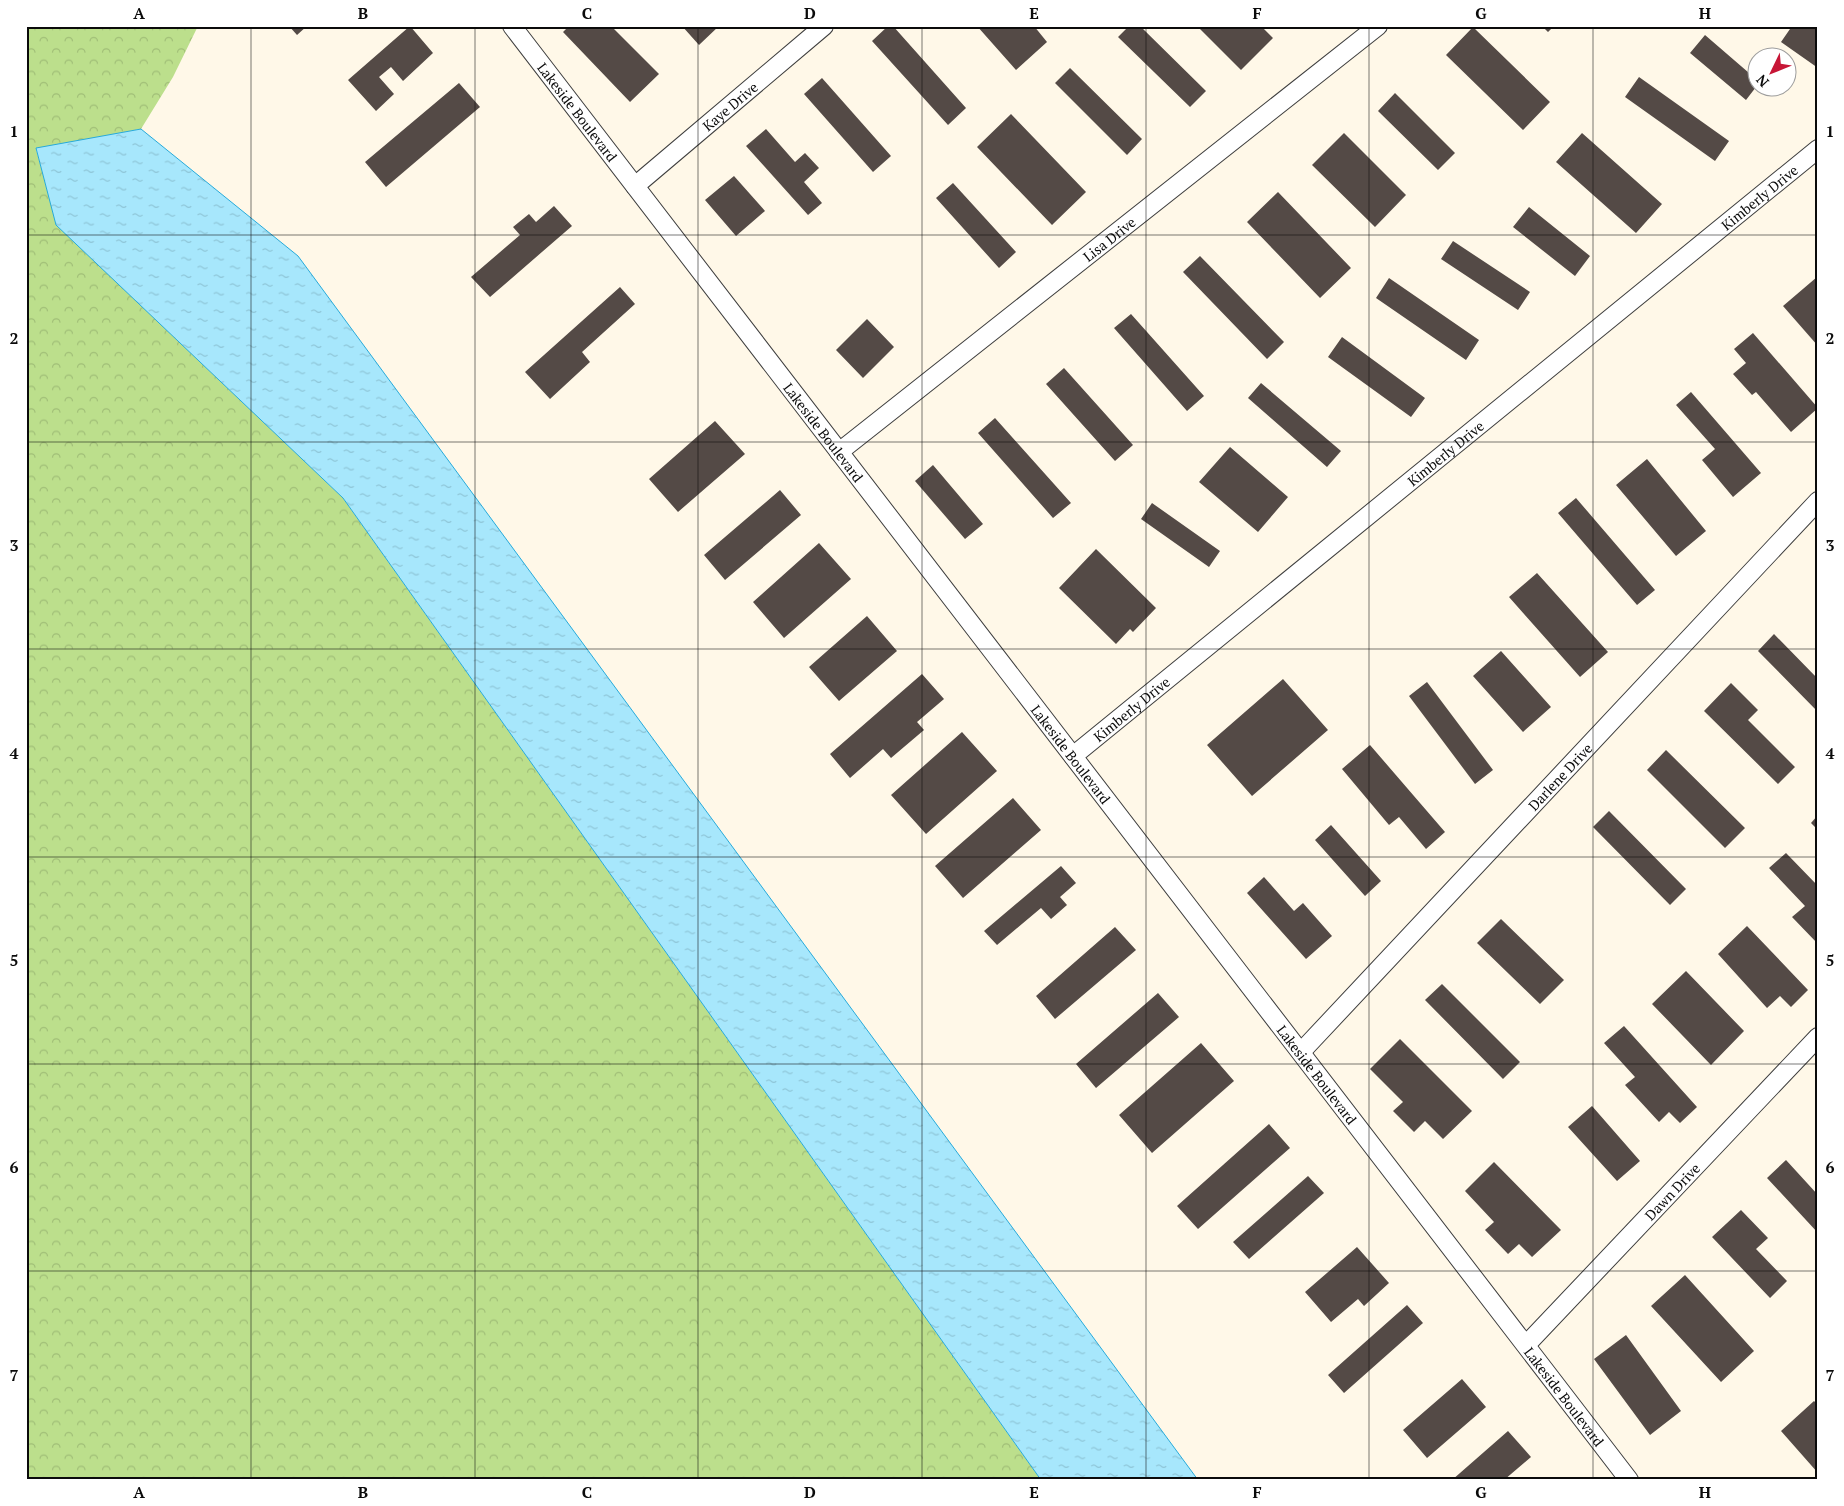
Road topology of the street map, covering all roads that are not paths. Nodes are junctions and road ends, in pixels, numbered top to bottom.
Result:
1 (512, 26) edge
2 (824, 26) edge
3 (1378, 26) edge
4 (1818, 149) edge
5 (635, 186) junction
6 (839, 452) junction
7 (1818, 501) edge
8 (1073, 756) junction
9 (1818, 1037) edge
10 (1301, 1052) junction
11 (1526, 1345) junction
12 (1629, 1480) edge

1 - 5 lane, Lakeside Boulevard
2 - 5 lane, Kaye Drive
3 - 6 lane, Lisa Drive
4 - 8 lane, Kimberly Drive
5 - 6 lane, Lakeside Boulevard
6 - 8 lane, Lakeside Boulevard
7 - 10 lane, Darlene Drive
8 - 10 lane, Lakeside Boulevard
9 - 11 lane, Dawn Drive
10 - 11 lane, Lakeside Boulevard
11 - 12 lane, Lakeside Boulevard

